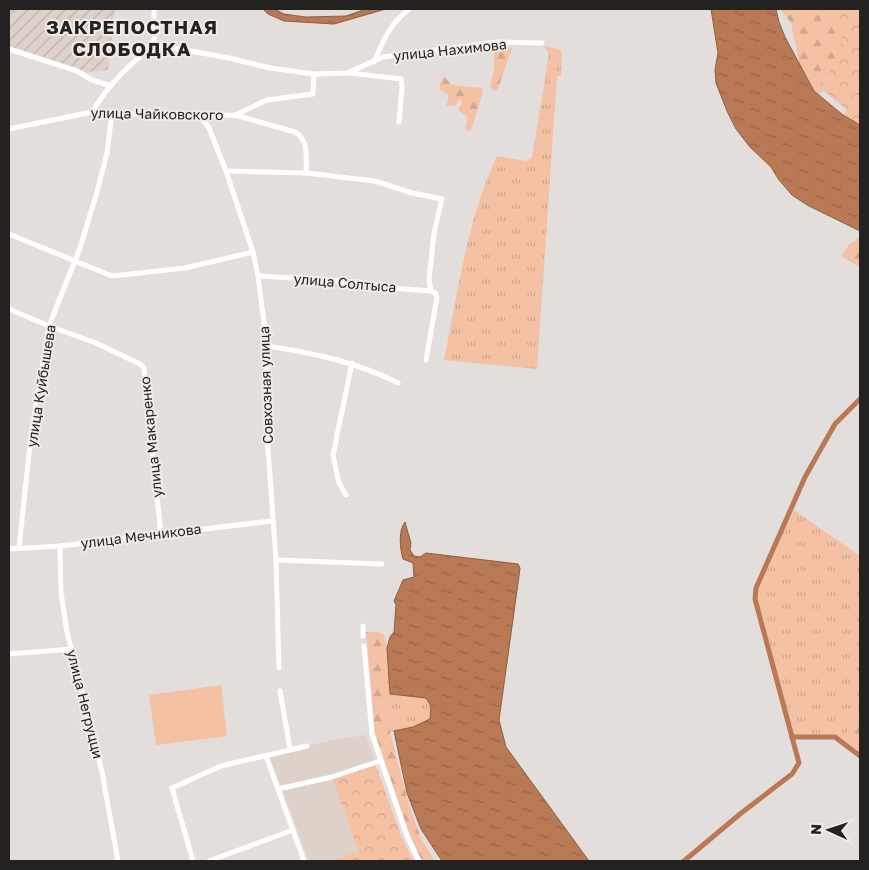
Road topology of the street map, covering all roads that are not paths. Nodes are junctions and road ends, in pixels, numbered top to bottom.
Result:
1 (154, 9) edge
2 (409, 9) edge
3 (542, 44) dead end
4 (154, 46) junction
5 (9, 49) edge
6 (373, 62) junction
7 (347, 73) junction
8 (314, 74) junction
9 (111, 86) junction
10 (93, 111) junction
11 (112, 112) junction
12 (235, 115) junction
13 (197, 117) junction
14 (399, 122) dead end
15 (9, 129) edge
16 (226, 171) junction
17 (306, 173) junction
18 (9, 234) edge
19 (253, 252) junction
20 (74, 262) junction
21 (258, 276) junction
22 (431, 291) junction
23 (9, 309) edge
24 (49, 326) junction
25 (267, 346) junction
26 (426, 360) dead end
27 (352, 363) junction
28 (398, 383) dead end
29 (346, 495) dead end
30 (272, 521) junction
31 (161, 534) junction
32 (60, 546) junction
33 (19, 548) junction
34 (9, 549) edge
35 (276, 560) junction
36 (382, 564) dead end
37 (363, 626) dead end
38 (363, 636) dead end
39 (364, 646) dead end
40 (72, 649) junction
41 (9, 654) edge
42 (279, 668) dead end
43 (280, 691) dead end
44 (307, 746) dead end
45 (290, 750) junction
46 (266, 756) junction
47 (380, 761) junction
48 (278, 789) junction
49 (293, 830) junction
50 (118, 861) edge
51 (193, 861) edge
52 (209, 861) edge
53 (304, 861) edge
54 (419, 861) edge

1 - 4 street
2 - 6 street
3 - 6 street, улица Нахимова
4 - 8 street, улица Нахимова
4 - 9 street
5 - 9 street
6 - 7 street, улица Нахимова
7 - 8 street, улица Нахимова
7 - 14 street
8 - 12 street, улица Чайковского
9 - 10 street
10 - 11 street, улица Чайковского
10 - 15 street, улица Чайковского
11 - 13 street, улица Чайковского
11 - 20 street, улица Куйбышева
12 - 13 street, улица Чайковского
12 - 17 street
13 - 16 street, Совхозная улица
16 - 17 street
16 - 19 street, Совхозная улица
17 - 22 street
18 - 20 street
19 - 20 street
19 - 21 street, Совхозная улица
20 - 24 street, улица Куйбышева
21 - 22 street, улица Солтыса
21 - 25 street, Совхозная улица
22 - 26 street
23 - 24 street, улица Макаренко
24 - 31 street, улица Макаренко
24 - 33 street, улица Куйбышева
25 - 27 street
25 - 30 street, Совхозная улица
27 - 28 street
27 - 29 street
30 - 31 street, улица Мечникова
30 - 35 street, Совхозная улица
31 - 32 street, улица Мечникова
32 - 33 street, улица Мечникова
32 - 40 street, улица Негруцци
33 - 34 street, улица Мечникова
35 - 36 street
35 - 42 street, Совхозная улица
37 - 38 street
39 - 47 street
40 - 41 street
40 - 50 street, улица Негруцци
43 - 45 street
44 - 45 street
45 - 46 street
46 - 48 street
46 - 51 street
47 - 48 street
47 - 54 street
48 - 49 street
49 - 52 street
49 - 53 street

